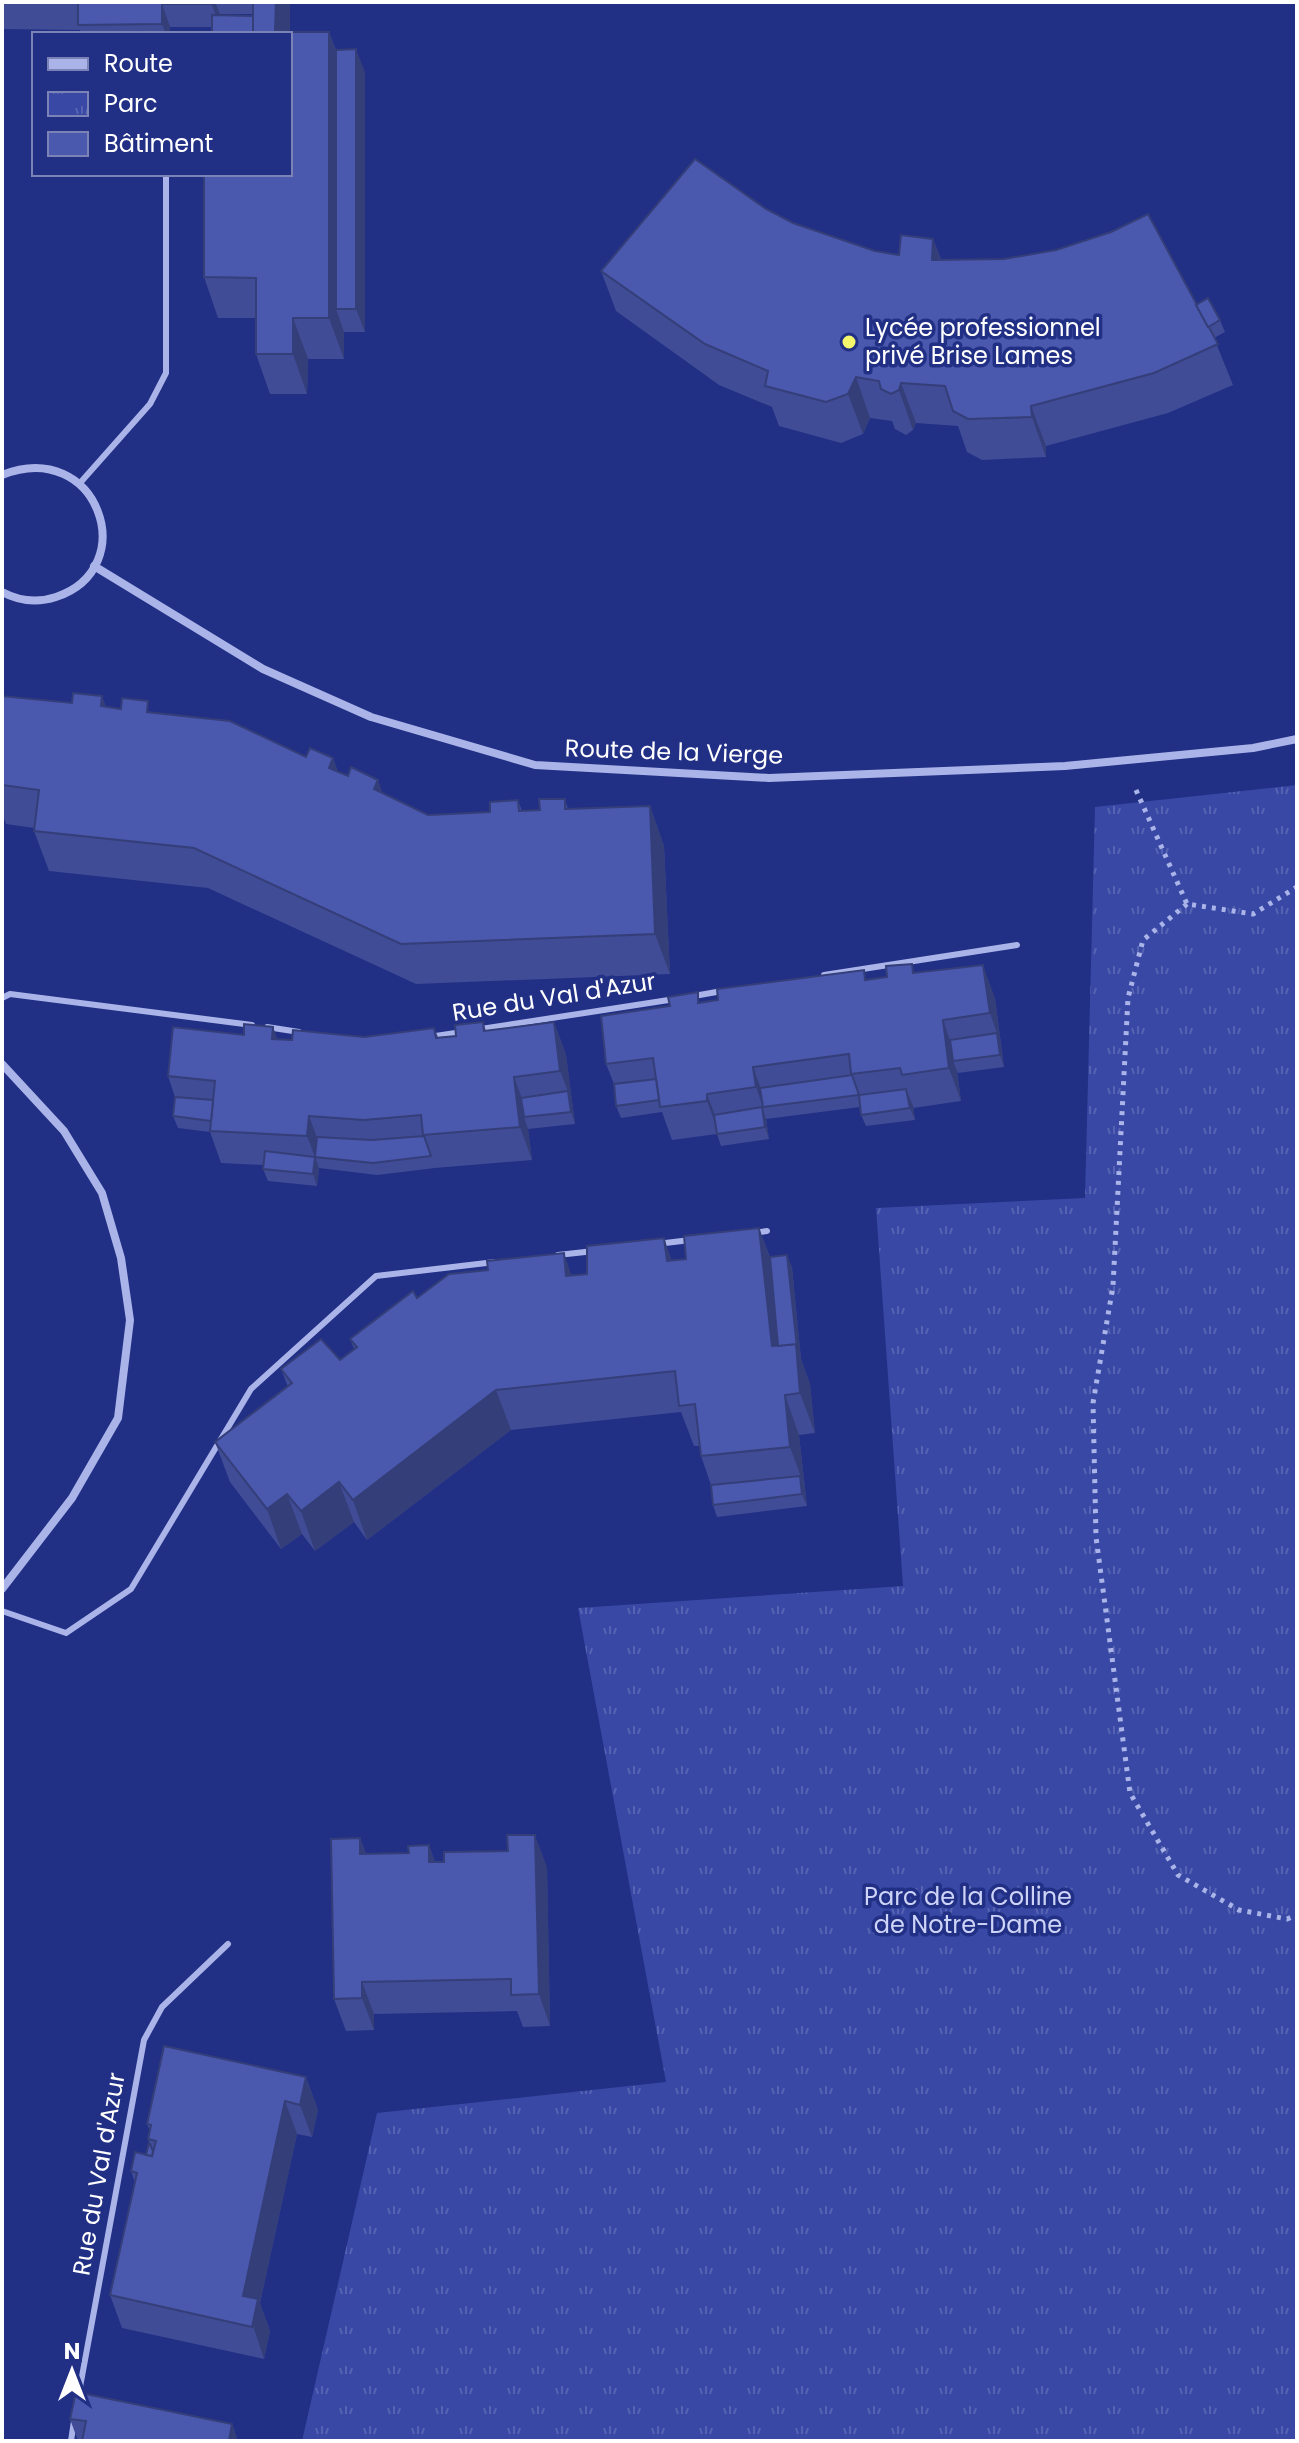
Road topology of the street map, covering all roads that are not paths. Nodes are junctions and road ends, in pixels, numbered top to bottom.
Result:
1 (166, 176) edge
2 (2, 475) edge
3 (80, 483) junction
4 (94, 566) junction
5 (2, 592) edge
6 (1297, 739) edge
7 (1017, 945) dead end
8 (813, 977) edge
9 (735, 989) edge
10 (2, 998) edge
11 (311, 1033) edge
12 (421, 1038) edge
13 (2, 1064) edge
14 (767, 1231) dead end
15 (736, 1235) edge
16 (705, 1238) edge
17 (642, 1245) edge
18 (611, 1249) edge
19 (548, 1256) edge
20 (501, 1261) edge
21 (2, 1589) edge
22 (2, 1611) edge
23 (228, 1944) dead end
24 (71, 2441) edge

1 - 3 lane
2 - 3 street
3 - 4 street
4 - 5 street
4 - 6 street, Route de la Vierge
7 - 8 lane
9 - 12 lane, Rue du Val d'Azur
10 - 11 lane
13 - 21 street
14 - 15 lane
16 - 17 lane
18 - 19 lane
20 - 22 lane
23 - 24 lane, Rue du Val d'Azur

